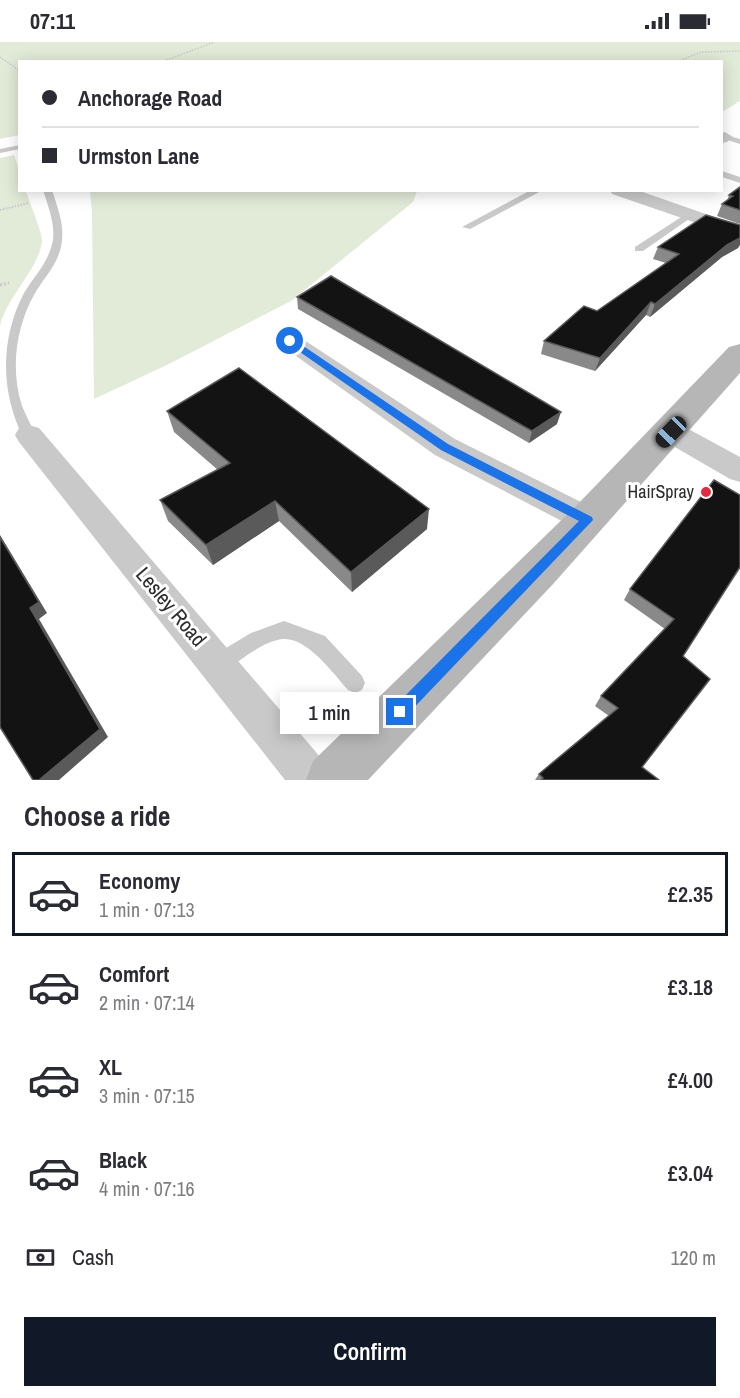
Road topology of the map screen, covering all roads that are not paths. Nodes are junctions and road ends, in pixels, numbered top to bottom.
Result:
1 (723, 138) edge
2 (740, 142) edge
3 (18, 147) edge
4 (0, 151) edge
5 (723, 174) edge
6 (740, 180) edge
7 (535, 192) edge
8 (624, 192) edge
9 (666, 192) edge
10 (49, 194) edge
11 (647, 200) junction
12 (689, 215) junction
13 (467, 227) dead end
14 (740, 232) edge
15 (639, 249) dead end
16 (290, 341) dead end
17 (740, 354) edge
18 (671, 432) junction
19 (29, 435) joint
20 (740, 471) edge
21 (588, 520) junction
22 (218, 664) junction
23 (355, 683) dead end
24 (312, 780) edge
25 (332, 780) edge

1 - 2 lane
3 - 4 lane
5 - 6 lane
7 - 13 lane
8 - 11 street
9 - 11 street
10 - 19 lane
11 - 12 street
12 - 14 street
12 - 15 lane
16 - 21 street
17 - 18 main road
18 - 20 street
18 - 21 main road
19 - 22 street, Lesley Road
21 - 25 main road
22 - 23 lane
22 - 24 street, Lesley Road

